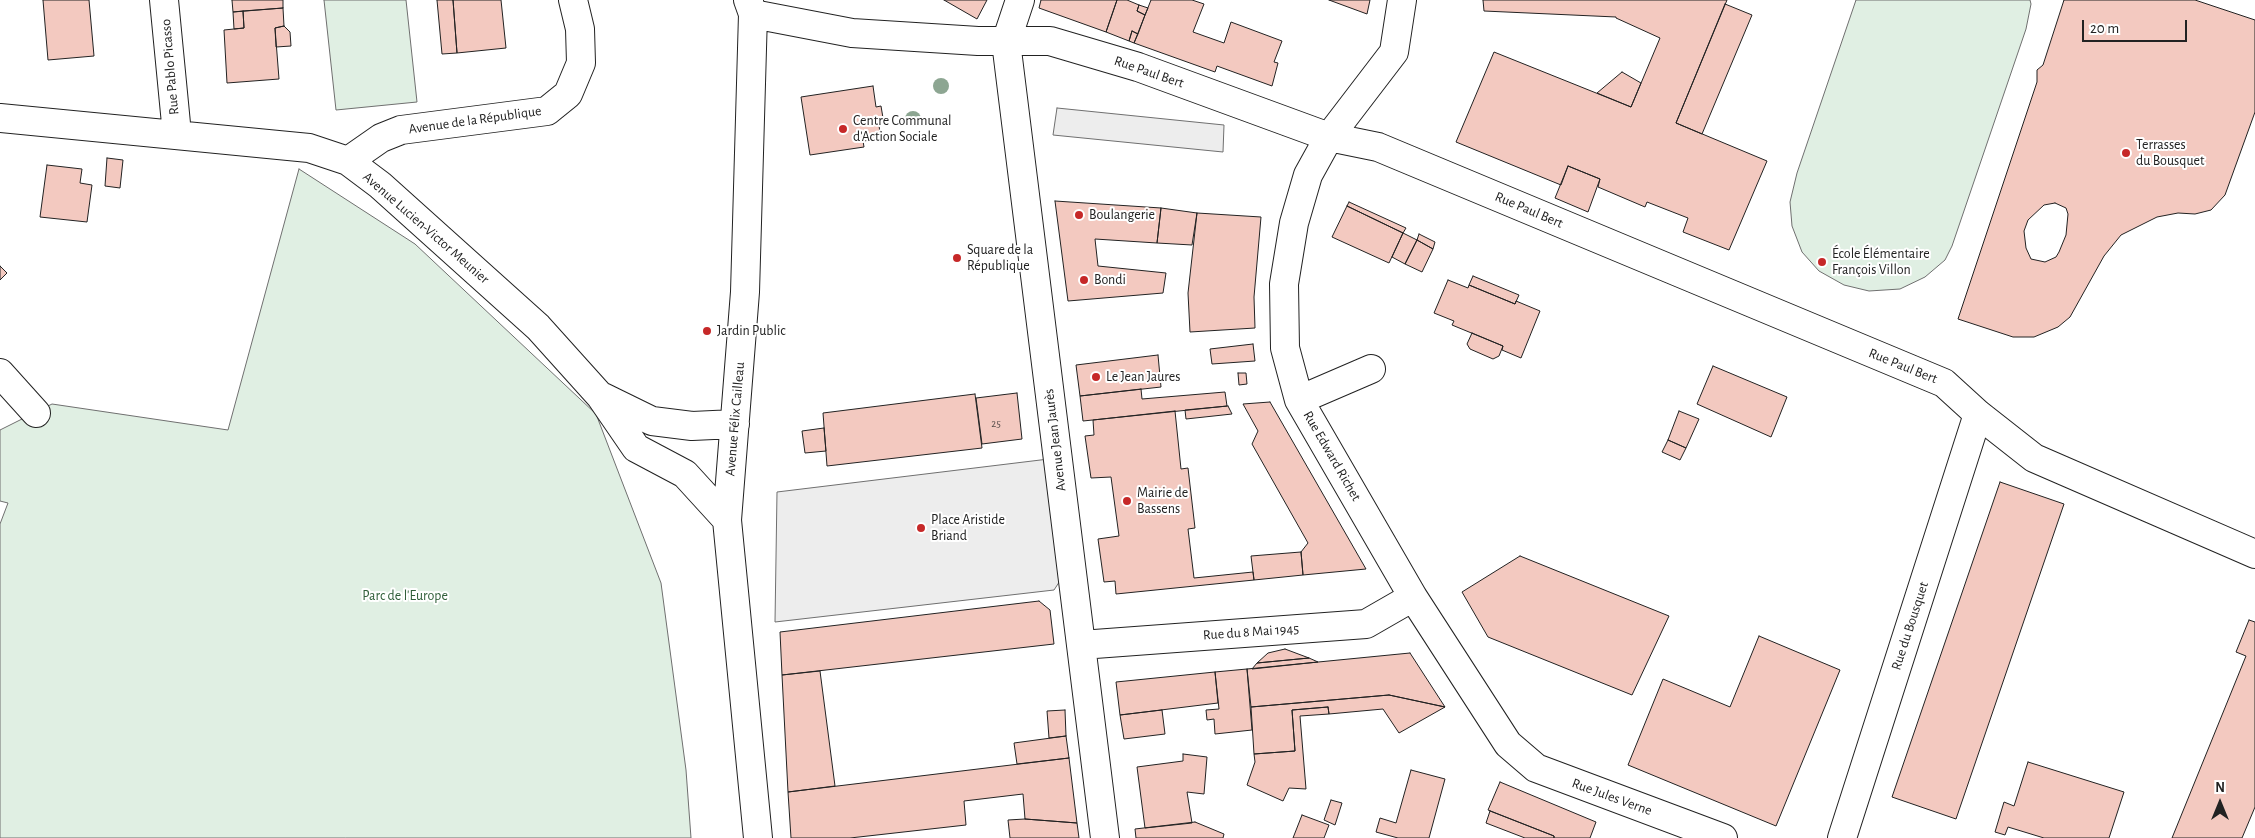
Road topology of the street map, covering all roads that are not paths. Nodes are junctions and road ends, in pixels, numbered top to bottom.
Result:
1 (164, 0) edge
2 (573, 0) edge
3 (1020, 0) edge
4 (1402, 0) edge
5 (750, 7) edge
6 (1006, 42) junction
7 (0, 118) edge
8 (176, 134) junction
9 (1329, 137) junction
10 (348, 161) junction
11 (1371, 369) dead end
12 (0, 373) edge
13 (601, 397) junction
14 (1299, 400) junction
15 (36, 413) dead end
16 (1978, 414) junction
17 (735, 424) junction
18 (727, 520) junction
19 (2255, 554) edge
20 (1413, 597) junction
21 (1082, 645) junction
22 (1508, 744) joint
23 (758, 838) edge
24 (1105, 838) edge
25 (1723, 838) edge
26 (1842, 838) edge

1 - 8 street, Rue Pablo Picasso
2 - 10 street, Avenue de la République
3 - 6 street
4 - 9 street, Rue Edward Richet
5 - 6 street, Rue Paul Bert
5 - 17 street, Avenue Félix Cailleau
6 - 9 street, Rue Paul Bert
6 - 21 street, Avenue Jean Jaurès
7 - 8 street, Avenue Lucien-Victor Meunier
8 - 10 street, Avenue Lucien-Victor Meunier
9 - 14 street, Rue Edward Richet
9 - 16 street, Rue Paul Bert
10 - 13 street, Avenue Lucien-Victor Meunier
11 - 14 street
12 - 15 street
13 - 17 street, Avenue Lucien-Victor Meunier
13 - 18 street, Avenue Lucien-Victor Meunier
14 - 20 street, Rue Edward Richet
16 - 19 street, Rue Paul Bert
16 - 26 street, Rue du Bousquet
17 - 18 street, Avenue Félix Cailleau
18 - 23 street, Avenue Félix Cailleau
20 - 21 street, Rue du 8 Mai 1945
20 - 22 street, Rue Edward Richet
21 - 24 street, Avenue Jean Jaurès
22 - 25 street, Rue Jules Verne

